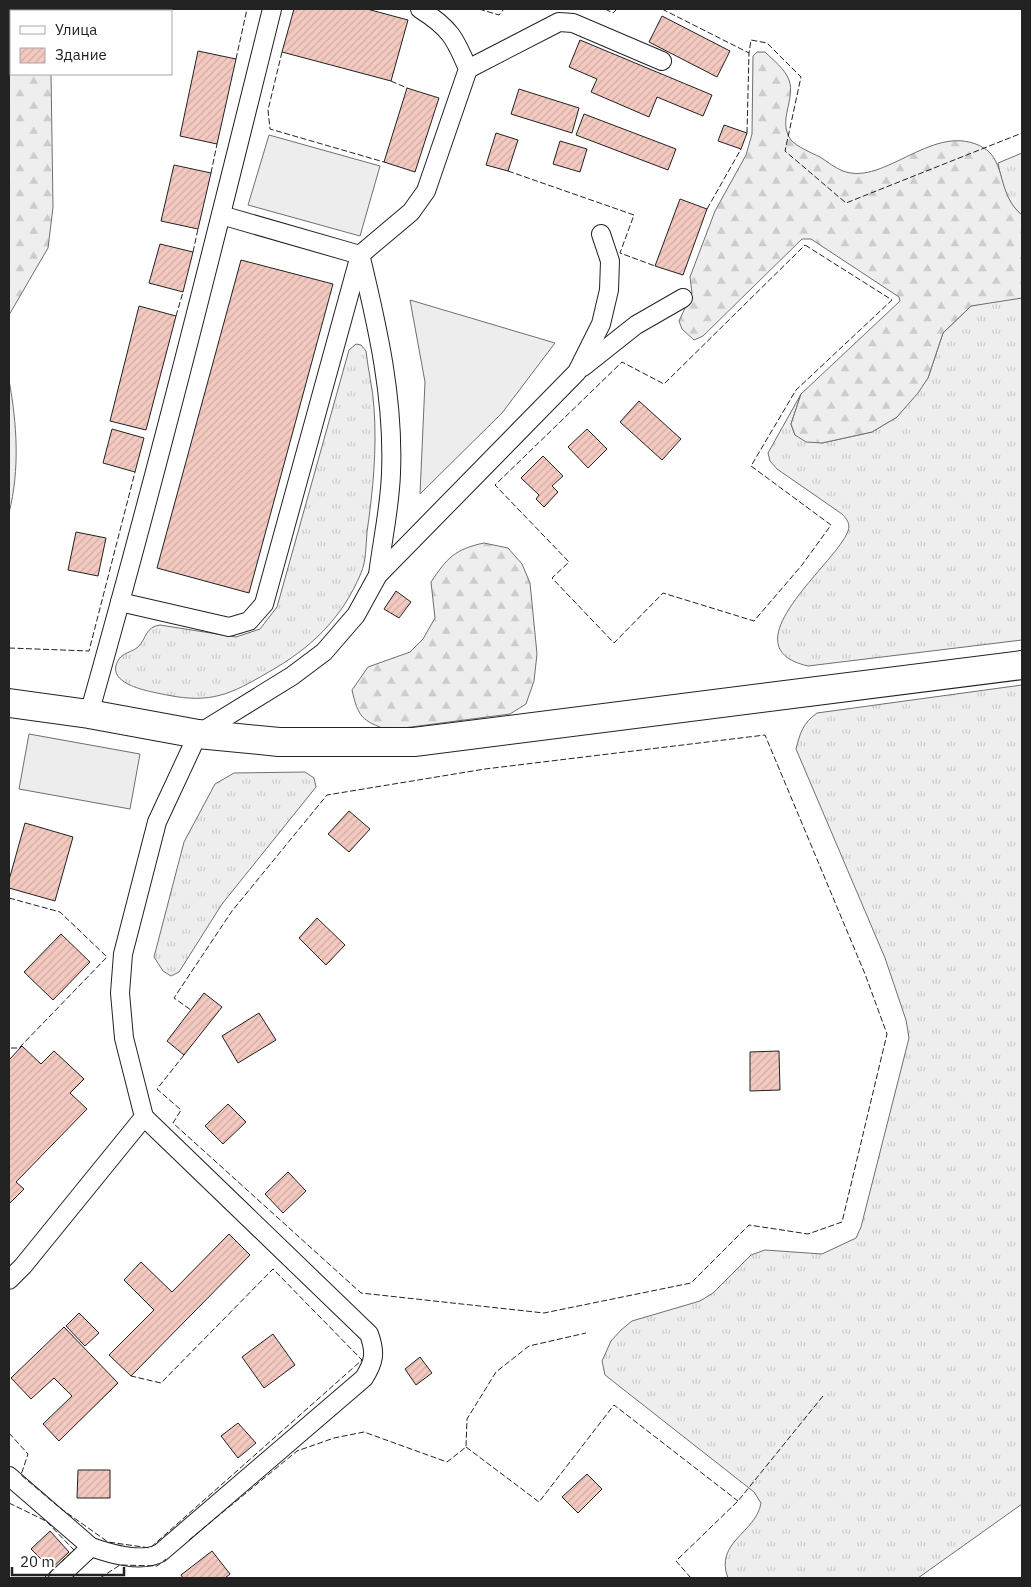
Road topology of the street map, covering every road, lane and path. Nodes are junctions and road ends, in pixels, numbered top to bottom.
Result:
1 (272, 9) edge
2 (420, 9) edge
3 (662, 61) dead end
4 (468, 69) junction
5 (221, 215) junction
6 (601, 234) dead end
7 (360, 255) junction
8 (683, 298) dead end
9 (577, 372) junction
10 (378, 575) junction
11 (120, 602) junction
12 (1022, 665) edge
13 (9, 703) edge
14 (89, 714) junction
15 (198, 734) junction
16 (144, 1117) junction
17 (9, 1280) edge
18 (9, 1476) edge
19 (91, 1548) junction
20 (58, 1578) edge

1 - 5 lane
2 - 4 lane
3 - 4 lane
4 - 7 lane
5 - 7 lane
5 - 11 lane
6 - 9 lane
7 - 10 lane
7 - 11 lane
8 - 9 lane
9 - 10 lane
10 - 15 lane
11 - 14 lane
12 - 15 street
13 - 14 street
14 - 15 street
15 - 16 lane
16 - 17 lane
16 - 19 lane
18 - 19 lane
19 - 20 lane

